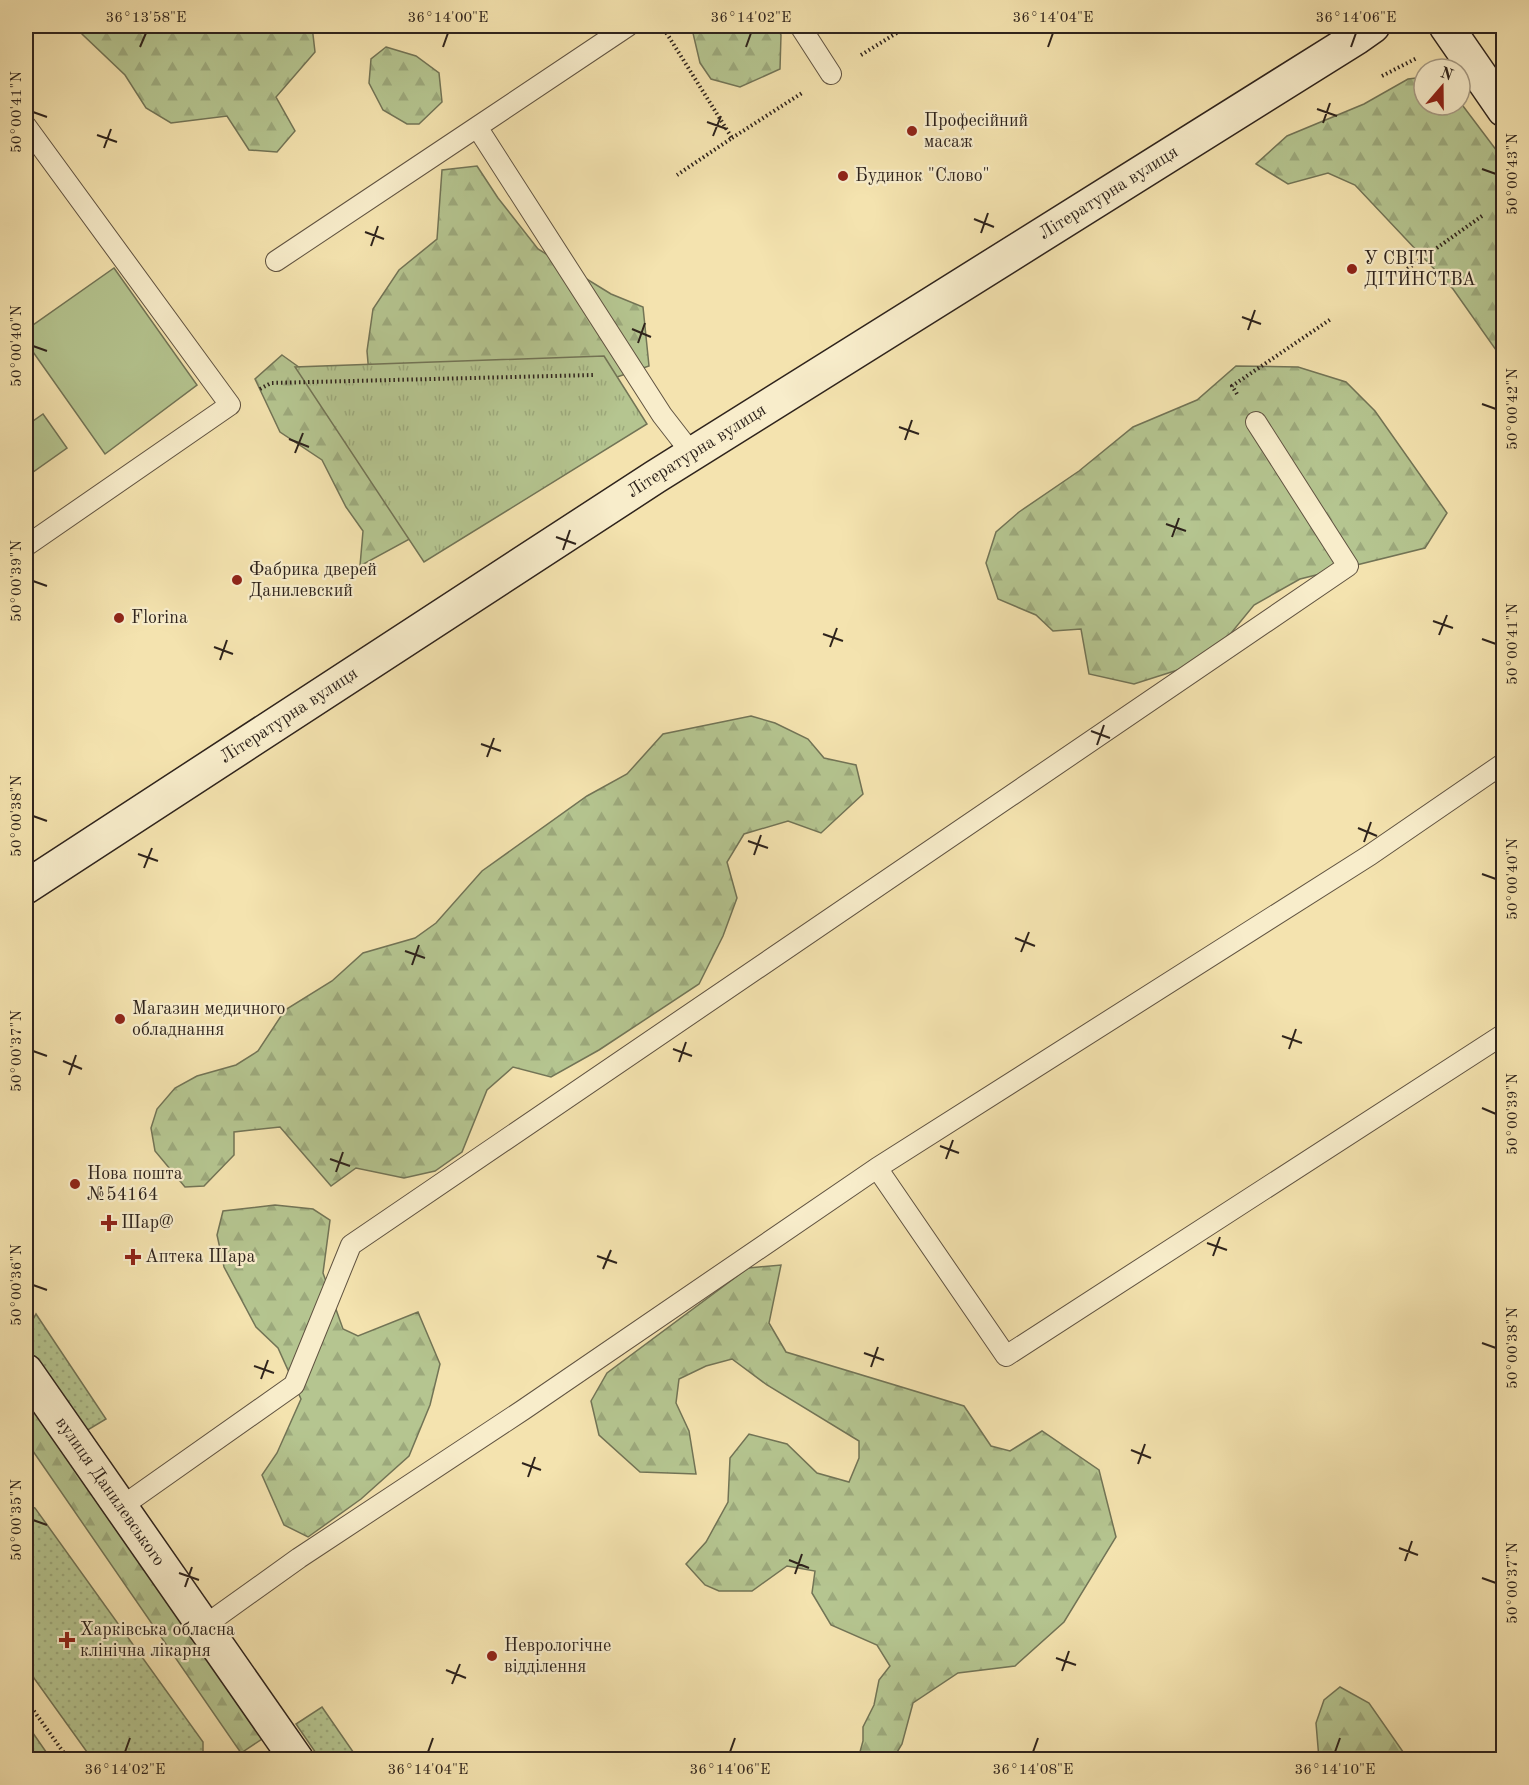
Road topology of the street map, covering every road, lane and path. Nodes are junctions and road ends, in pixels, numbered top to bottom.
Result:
1 (628, 26) edge
2 (662, 26) edge
3 (801, 26) edge
4 (1372, 26) edge
5 (1446, 26) edge
6 (831, 74) dead end
7 (1503, 110) edge
8 (26, 126) edge
9 (477, 127) junction
10 (677, 175) dead end
11 (1482, 216) dead end
12 (276, 261) dead end
13 (1400, 274) dead end
14 (1331, 319) dead end
15 (595, 375) dead end
16 (230, 405) junction
17 (1256, 422) joint
18 (693, 455) junction
19 (26, 546) edge
20 (1503, 763) edge
21 (26, 887) edge
22 (1503, 1034) edge
23 (877, 1168) junction
24 (26, 1371) edge
25 (120, 1507) junction
26 (204, 1626) junction
27 (26, 1700) edge
28 (69, 1760) edge
29 (297, 1760) edge

1 - 9 lane
2 - 10 path
3 - 6 lane
4 - 18 street, Літературна вулиця
5 - 7 street
8 - 16 lane
9 - 12 lane
9 - 18 lane
11 - 13 path
14 - 17 path
15 - 16 path
16 - 19 lane
17 - 25 lane
18 - 21 street, Літературна вулиця
20 - 23 lane
22 - 23 lane
23 - 26 lane
24 - 25 street, вулиця Данилевського
25 - 26 street, вулиця Данилевського
26 - 29 street, вулиця Данилевського
27 - 28 path

